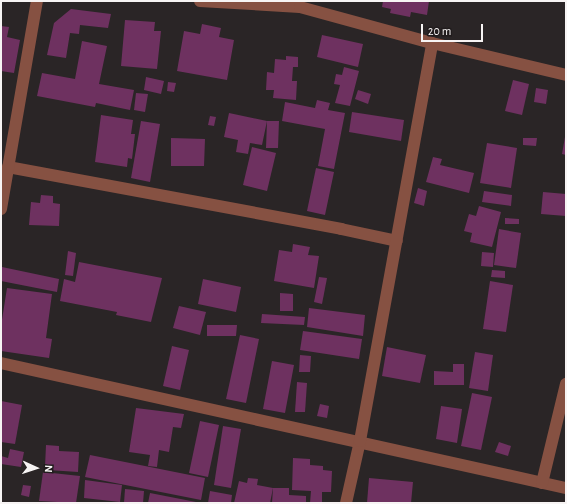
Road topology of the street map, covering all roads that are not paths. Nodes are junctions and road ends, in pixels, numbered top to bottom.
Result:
1 (37, 1) edge
2 (200, 1) edge
3 (301, 4) edge
4 (432, 43) junction
5 (566, 75) edge
6 (8, 167) junction
7 (1, 209) edge
8 (397, 241) junction
9 (1, 362) edge
10 (566, 384) edge
11 (360, 441) junction
12 (542, 483) junction
13 (566, 488) edge
14 (346, 503) edge

1 - 6 street
2 - 3 street
3 - 4 street
4 - 5 street
4 - 8 street
6 - 7 street
6 - 8 street
8 - 11 street
9 - 11 street
10 - 12 street
11 - 12 street
11 - 14 street
12 - 13 street

